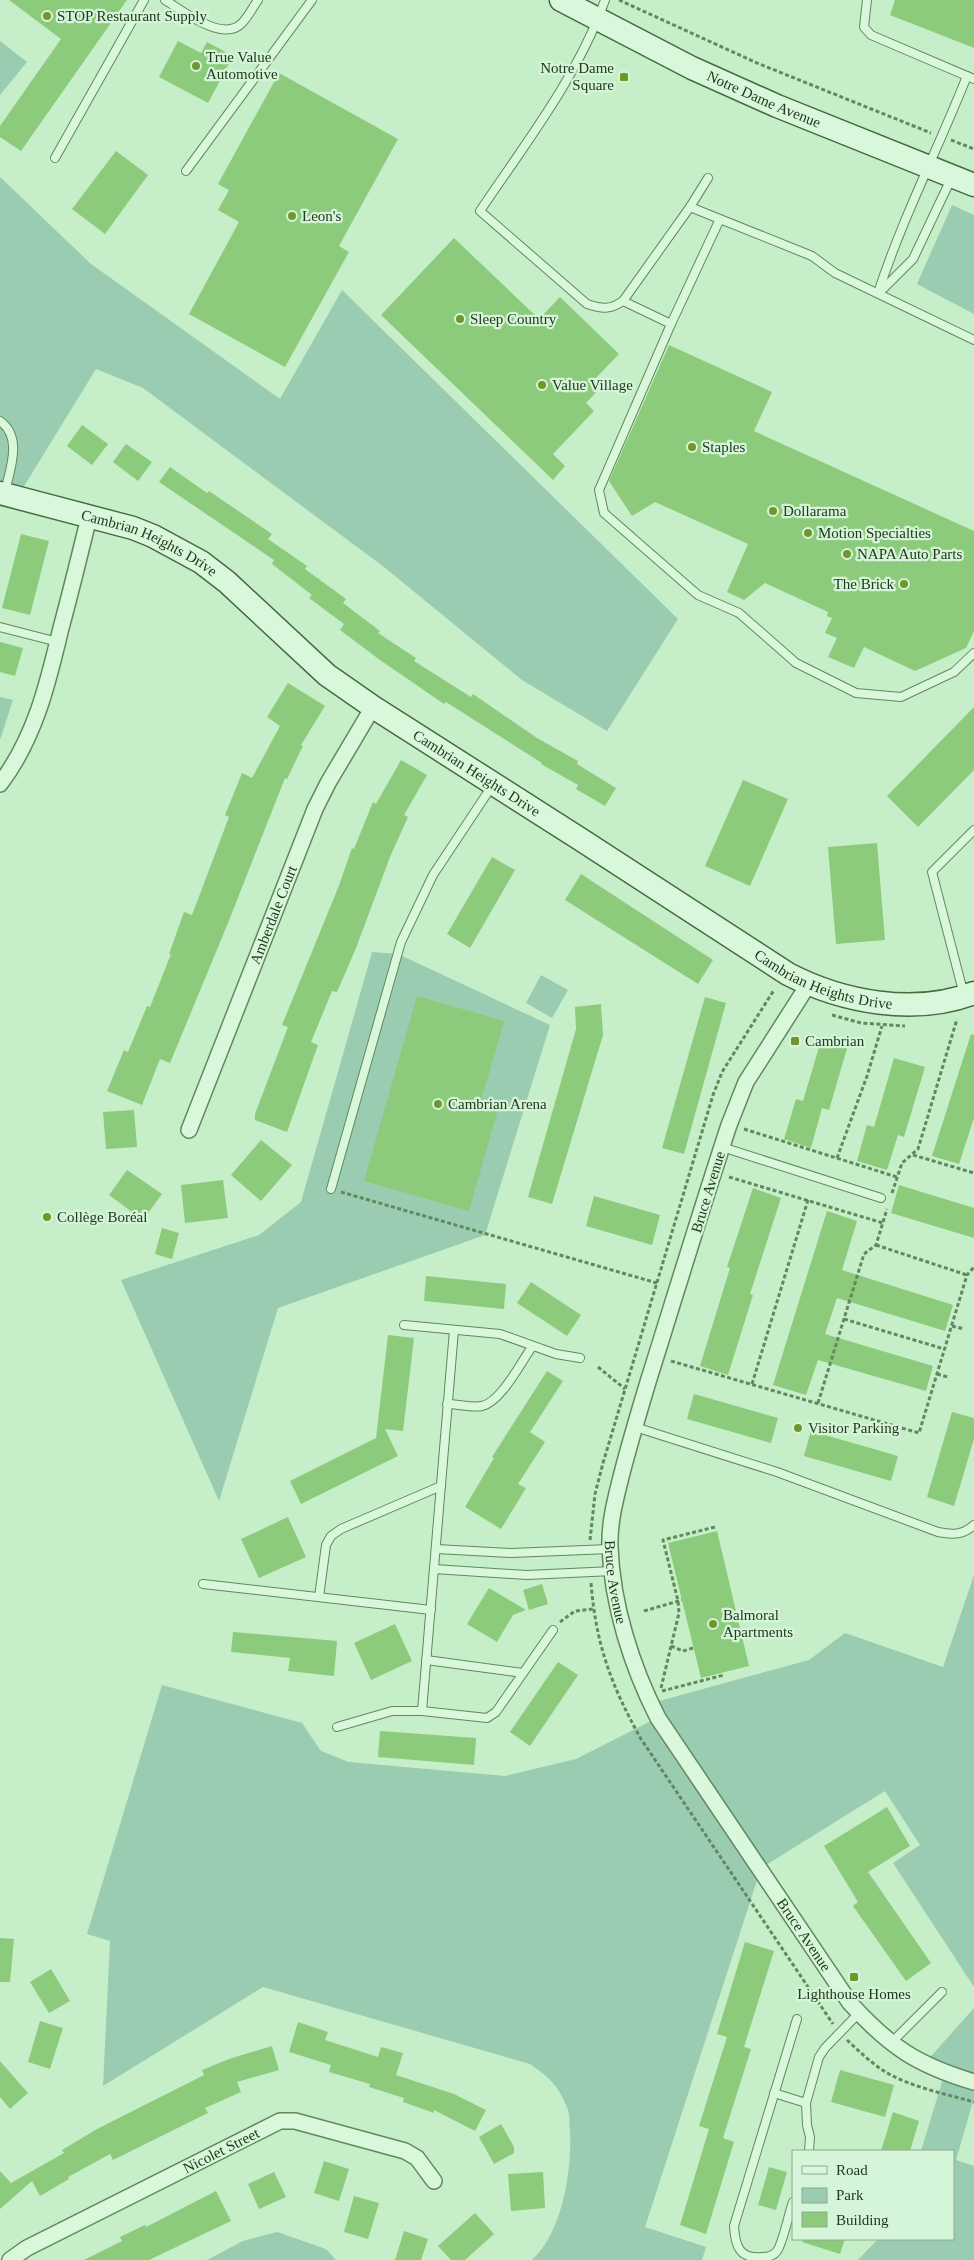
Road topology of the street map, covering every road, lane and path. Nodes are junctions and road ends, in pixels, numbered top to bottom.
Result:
1 (144, 0) edge
2 (165, 0) edge
3 (258, 0) edge
4 (312, 0) edge
5 (561, 0) edge
6 (619, 0) edge
7 (867, 0) edge
8 (602, 10) edge
9 (971, 78) edge
10 (943, 137) junction
11 (974, 149) edge
12 (55, 158) dead end
13 (929, 168) junction
14 (186, 171) dead end
15 (952, 176) junction
16 (708, 178) dead end
17 (974, 185) edge
18 (690, 207) junction
19 (719, 221) junction
20 (878, 294) junction
21 (623, 301) junction
22 (671, 324) junction
23 (974, 340) edge
24 (0, 421) edge
25 (2, 494) edge
26 (89, 517) junction
27 (0, 627) edge
28 (58, 642) junction
29 (974, 654) edge
30 (373, 708) junction
31 (0, 784) edge
32 (493, 785) junction
33 (974, 830) edge
34 (808, 985) junction
35 (774, 990) dead end
36 (969, 995) edge
37 (957, 1019) dead end
38 (882, 1026) dead end
39 (729, 1125) junction
40 (189, 1130) dead end
41 (722, 1147) junction
42 (912, 1155) junction
43 (837, 1158) junction
44 (714, 1172) junction
45 (974, 1173) edge
46 (897, 1177) junction
47 (331, 1189) joint
48 (892, 1195) dead end
49 (881, 1198) dead end
50 (808, 1200) junction
51 (889, 1204) dead end
52 (883, 1223) junction
53 (876, 1245) junction
54 (974, 1267) edge
55 (968, 1275) junction
56 (657, 1283) junction
57 (844, 1319) junction
58 (404, 1324) dead end
59 (952, 1326) junction
60 (964, 1329) dead end
61 (454, 1330) junction
62 (532, 1347) junction
63 (944, 1349) junction
64 (656, 1357) junction
65 (580, 1358) dead end
66 (598, 1367) dead end
67 (937, 1374) junction
68 (948, 1377) dead end
69 (752, 1384) junction
70 (625, 1389) junction
71 (818, 1403) junction
72 (447, 1404) junction
73 (634, 1427) junction
74 (441, 1486) junction
75 (974, 1524) edge
76 (716, 1527) dead end
77 (436, 1549) junction
78 (610, 1549) junction
79 (589, 1551) junction
80 (434, 1569) junction
81 (613, 1571) junction
82 (590, 1573) junction
83 (203, 1584) dead end
84 (319, 1597) junction
85 (680, 1600) junction
86 (593, 1609) junction
87 (430, 1610) junction
88 (644, 1611) dead end
89 (553, 1630) joint
90 (671, 1646) junction
91 (693, 1648) dead end
92 (426, 1660) junction
93 (523, 1673) junction
94 (724, 1675) dead end
95 (422, 1712) junction
96 (337, 1727) dead end
97 (942, 1992) dead end
98 (859, 2013) junction
99 (797, 2019) dead end
100 (840, 2032) junction
101 (891, 2043) junction
102 (974, 2082) edge
103 (774, 2093) junction
104 (974, 2102) edge
105 (806, 2103) junction
106 (809, 2150) edge
107 (434, 2181) dead end
108 (792, 2205) edge
109 (10, 2260) edge

1 - 12 lane
2 - 3 lane
4 - 14 lane
5 - 8 street, Notre Dame Avenue
6 - 10 path
7 - 9 lane
8 - 13 street, Notre Dame Avenue
8 - 21 lane
9 - 10 lane
10 - 11 path
10 - 13 lane
13 - 15 street, Notre Dame Avenue
13 - 20 lane
15 - 17 street, Notre Dame Avenue
15 - 20 lane
16 - 18 lane
18 - 19 lane
18 - 21 lane
19 - 20 lane
19 - 22 lane
20 - 23 lane
21 - 22 lane
22 - 29 lane
24 - 25 lane
25 - 26 street, Cambrian Heights Drive
26 - 28 street
26 - 30 street, Cambrian Heights Drive
27 - 28 lane
28 - 31 street
30 - 32 street, Cambrian Heights Drive
30 - 40 street, Amberdale Court
32 - 34 street, Cambrian Heights Drive
32 - 47 lane
33 - 36 lane
34 - 36 street, Cambrian Heights Drive
34 - 39 street, Bruce Avenue
35 - 56 path
37 - 42 path
38 - 43 path
39 - 41 street, Bruce Avenue
39 - 43 path
41 - 44 street, Bruce Avenue
41 - 49 lane
42 - 45 path
42 - 46 path
43 - 46 path
44 - 50 path
44 - 64 street, Bruce Avenue
46 - 48 path
47 - 56 path
50 - 52 path
50 - 69 path
51 - 52 path
52 - 53 path
53 - 55 path
53 - 57 path
54 - 55 path
55 - 59 path
56 - 70 path
57 - 63 path
57 - 71 path
58 - 61 lane
59 - 60 path
59 - 63 path
61 - 62 lane
61 - 72 lane
62 - 65 lane
62 - 72 lane
63 - 67 path
64 - 69 path
64 - 73 street, Bruce Avenue
66 - 70 path
67 - 68 path
67 - 71 path
69 - 71 path
70 - 79 path
72 - 74 lane
73 - 75 lane
73 - 78 street, Bruce Avenue
74 - 77 lane
74 - 84 lane
76 - 85 path
77 - 79 lane
77 - 80 lane
78 - 79 lane
78 - 81 street, Bruce Avenue
80 - 82 lane
80 - 87 lane
81 - 82 lane
81 - 98 street, Bruce Avenue
82 - 86 path
83 - 84 lane
84 - 87 lane
85 - 88 path
85 - 90 path
86 - 89 path
86 - 100 path
87 - 92 lane
89 - 93 lane
90 - 91 path
90 - 94 path
92 - 93 lane
92 - 95 lane
93 - 95 lane
95 - 96 lane
97 - 101 lane
98 - 100 lane
98 - 101 street, Bruce Avenue
99 - 103 lane
100 - 104 path
100 - 105 lane
101 - 102 street, Bruce Avenue
103 - 105 lane
103 - 108 lane
105 - 106 lane
107 - 109 street, Nicolet Street

